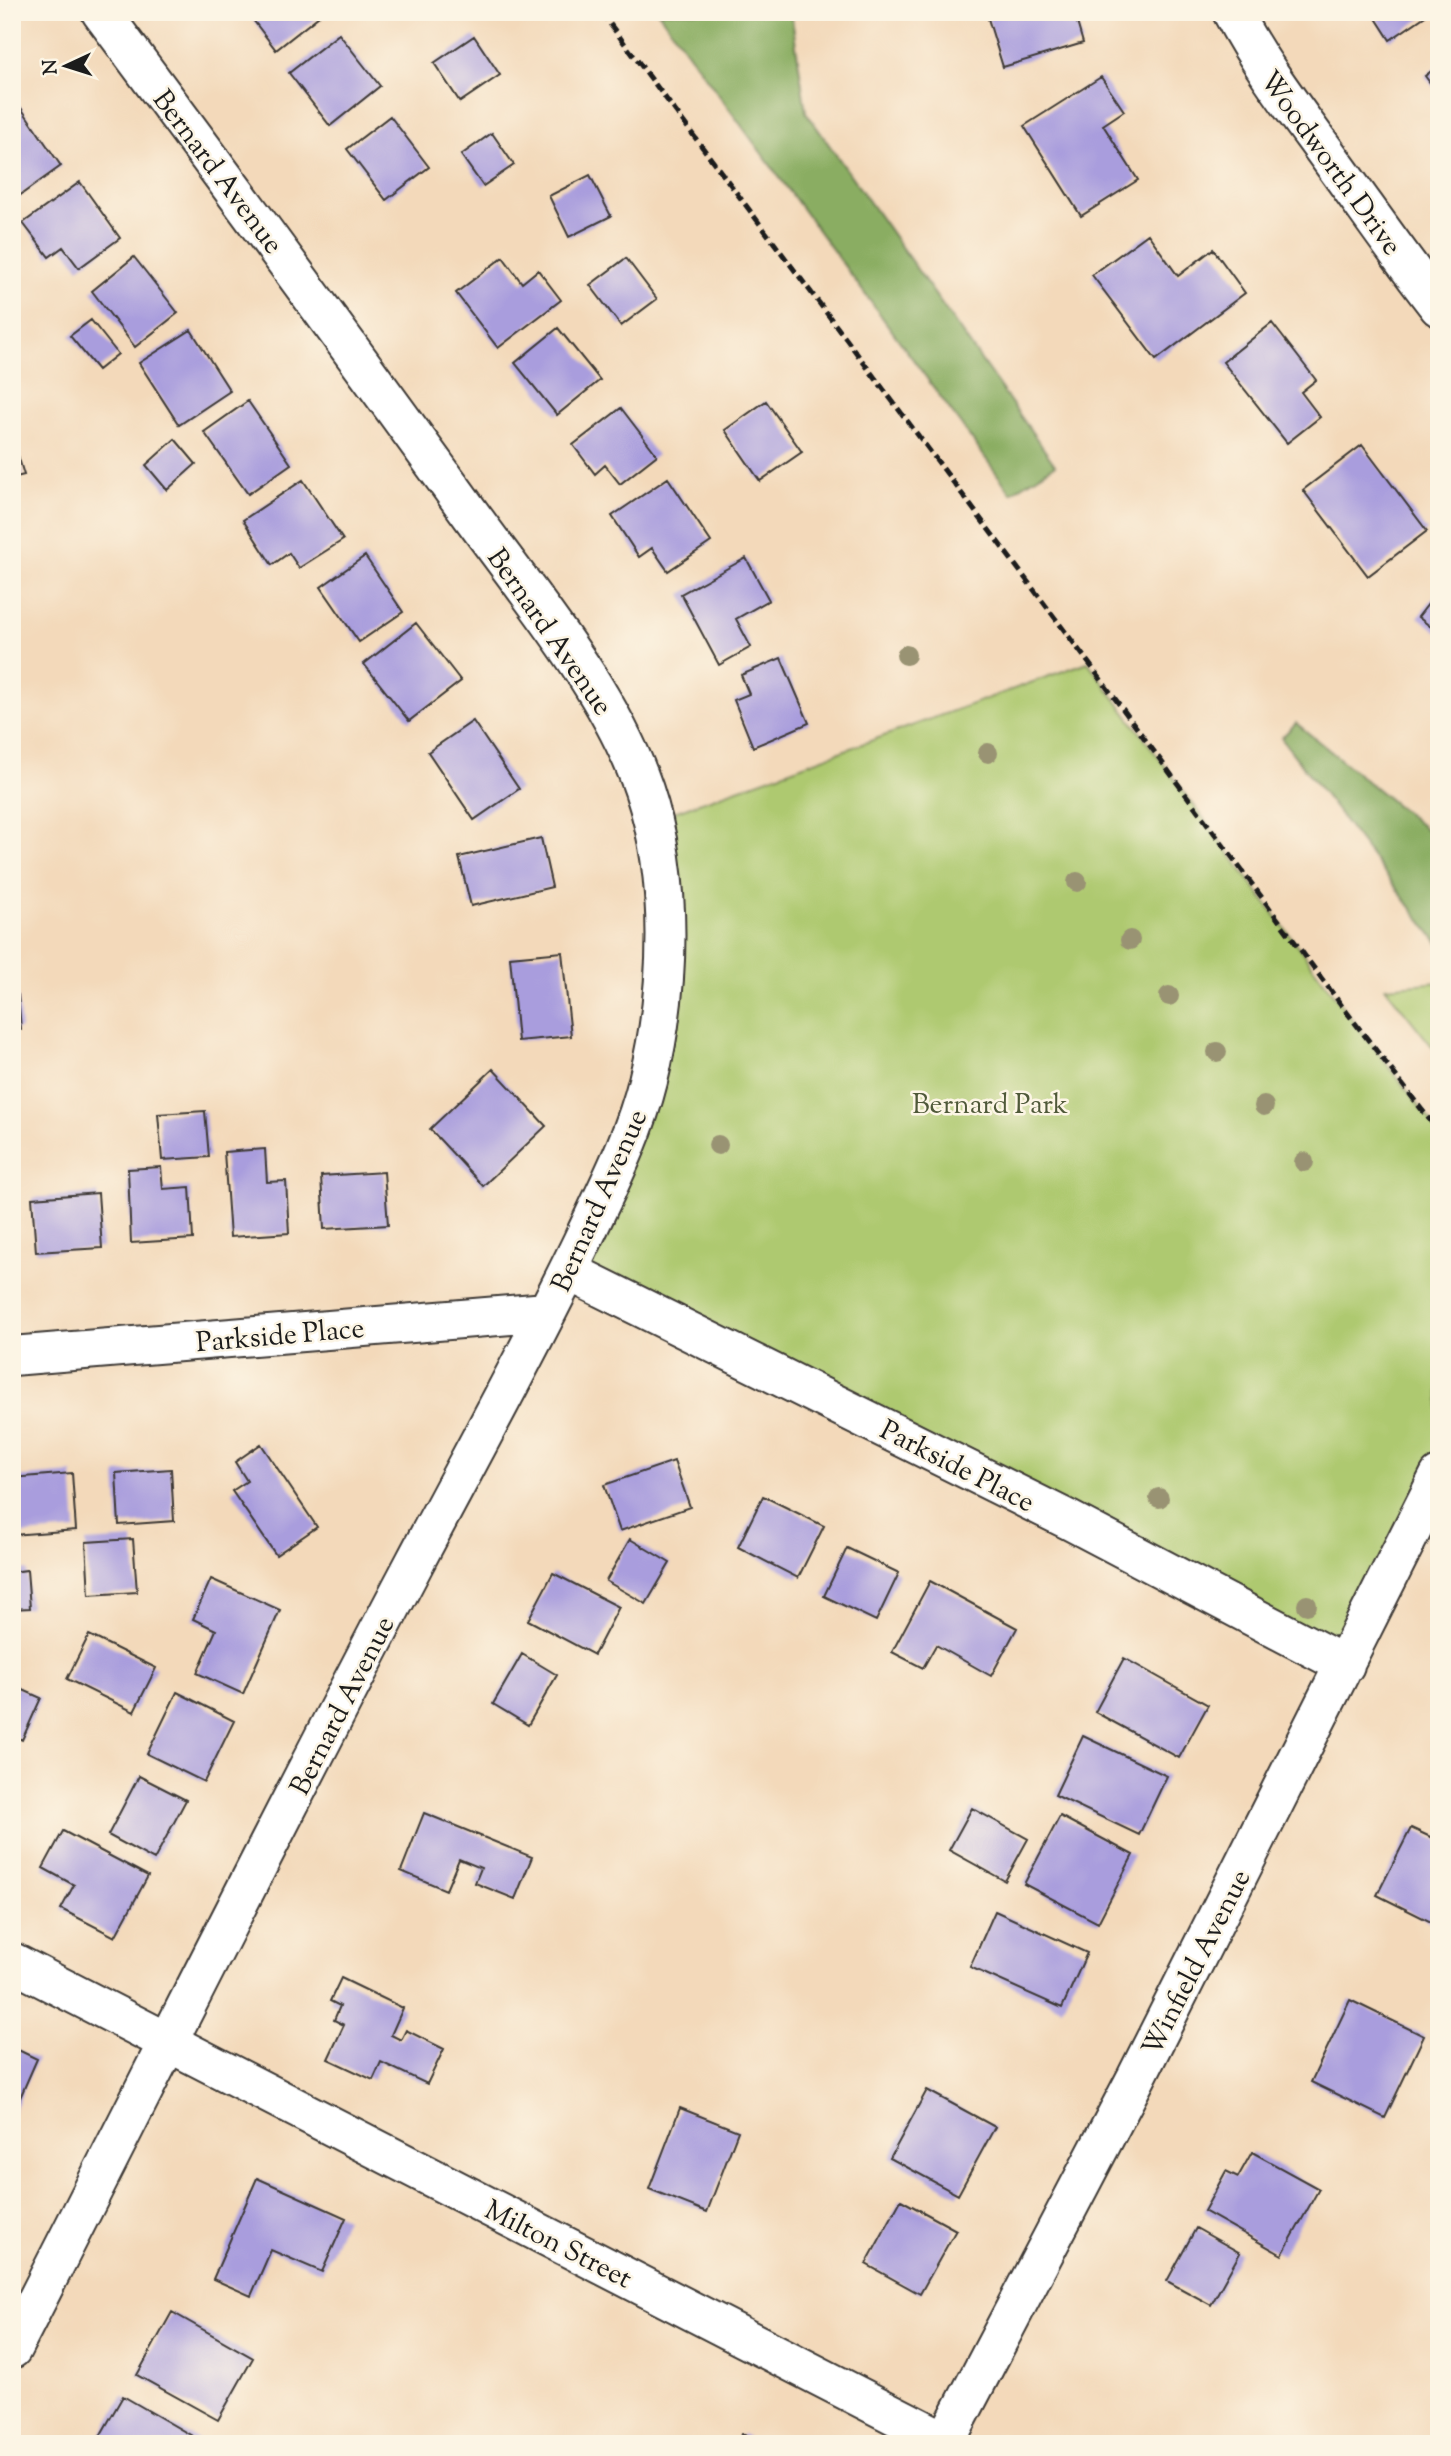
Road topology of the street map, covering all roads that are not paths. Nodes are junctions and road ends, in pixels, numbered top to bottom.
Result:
1 (101, 12) edge
2 (1232, 12) edge
3 (1439, 307) edge
4 (568, 1271) junction
5 (547, 1312) junction
6 (12, 1356) edge
7 (1439, 1476) edge
8 (1345, 1665) junction
9 (12, 1962) edge
10 (168, 2043) junction
11 (12, 2349) edge
12 (947, 2443) edge

1 - 4 street, Bernard Avenue
2 - 3 street, Woodworth Drive
4 - 5 street, Bernard Avenue
4 - 8 street, Parkside Place
5 - 6 street, Parkside Place
5 - 10 street, Bernard Avenue
7 - 8 street, Winfield Avenue
8 - 12 street, Winfield Avenue
9 - 10 street, Milton Street
10 - 11 street, Bernard Avenue
10 - 12 street, Milton Street

